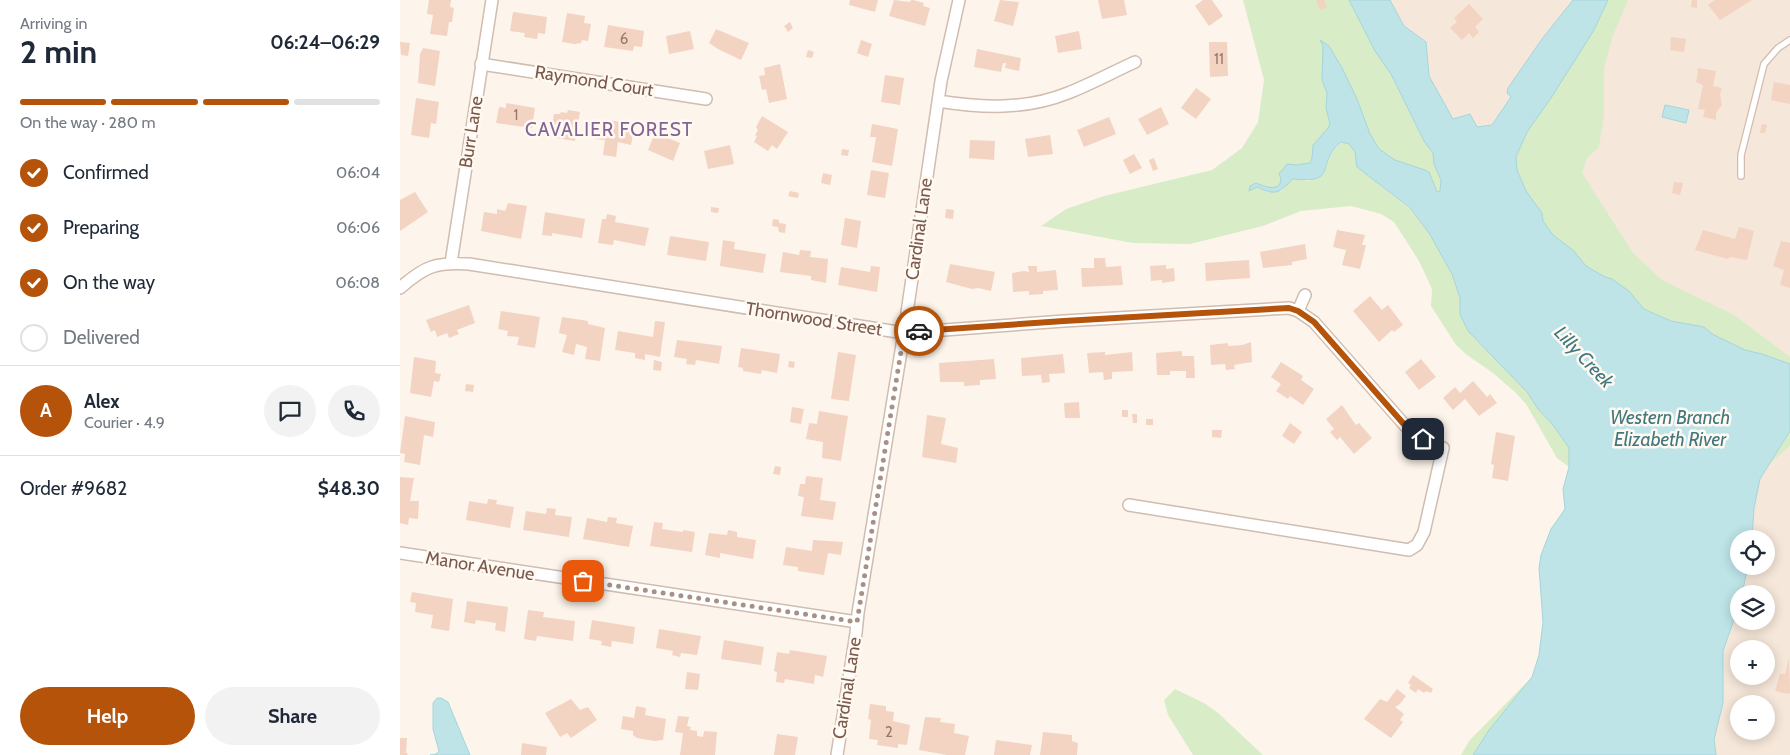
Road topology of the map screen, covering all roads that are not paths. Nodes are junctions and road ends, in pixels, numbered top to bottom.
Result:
1 (492, 0) edge
2 (959, 0) edge
3 (1790, 40) edge
4 (1135, 62) dead end
5 (481, 64) junction
6 (706, 98) dead end
7 (938, 101) junction
8 (1741, 176) dead end
9 (451, 263) junction
10 (400, 288) edge
11 (1305, 295) dead end
12 (1298, 311) junction
13 (904, 333) junction
14 (1129, 505) dead end
15 (400, 553) edge
16 (857, 622) junction
17 (837, 755) edge

1 - 5 street, Burr Lane
2 - 7 street, Cardinal Lane
3 - 8 lane
4 - 7 street
5 - 6 street, Raymond Court
5 - 9 street, Burr Lane
7 - 13 street, Cardinal Lane
9 - 10 street, Thornwood Street
9 - 13 street, Thornwood Street
11 - 12 street
12 - 13 street, Thornwood Street
12 - 14 street
13 - 16 street, Cardinal Lane
15 - 16 street, Manor Avenue
16 - 17 street, Cardinal Lane

